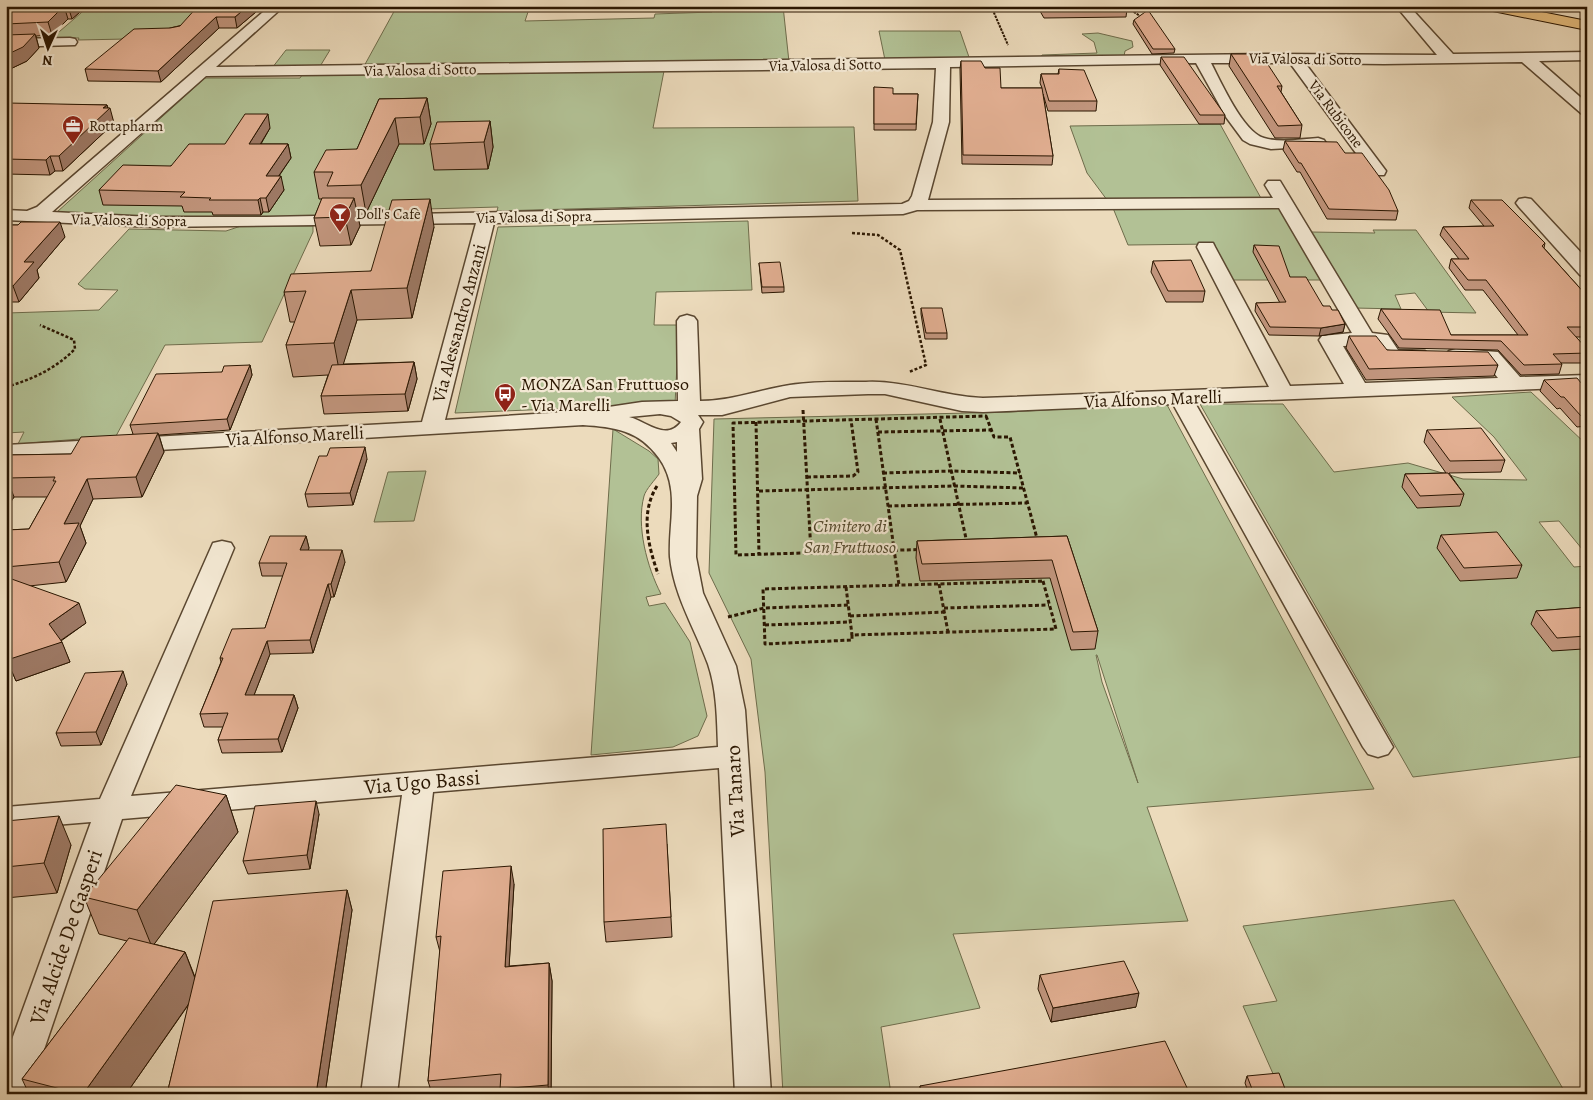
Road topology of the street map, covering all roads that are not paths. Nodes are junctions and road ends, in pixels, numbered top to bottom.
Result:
1 (278, 6) edge
2 (1402, 6) edge
3 (1488, 6) edge
4 (1516, 6) edge
5 (1587, 20) edge
6 (1587, 26) edge
7 (70, 42) dead end
8 (6, 43) edge
9 (1587, 56) edge
10 (1525, 57) junction
11 (1294, 58) junction
12 (1449, 58) junction
13 (1202, 59) junction
14 (943, 63) junction
15 (201, 72) junction
16 (1587, 111) edge
17 (1318, 143) edge
18 (1378, 171) edge
19 (1274, 185) dead end
20 (1285, 202) junction
21 (1525, 203) dead end
22 (916, 205) junction
23 (6, 215) edge
24 (32, 215) junction
25 (486, 218) junction
26 (1206, 247) dead end
27 (1587, 271) edge
28 (687, 321) dead end
29 (1366, 340) junction
30 (1587, 382) edge
31 (1515, 385) junction
32 (1359, 392) junction
33 (1283, 394) junction
34 (1181, 398) junction
35 (681, 415) junction
36 (583, 418) junction
37 (432, 428) junction
38 (642, 430) junction
39 (6, 452) edge
40 (685, 496) junction
41 (222, 548) dead end
42 (1378, 747) dead end
43 (733, 756) junction
44 (419, 782) junction
45 (111, 808) junction
46 (6, 818) edge
47 (11, 1094) edge
48 (378, 1094) edge
49 (753, 1094) edge

1 - 15 street
2 - 12 street
3 - 6 highway
4 - 5 highway
7 - 8 street
9 - 10 street, Via Valosa di Sotto
10 - 12 street, Via Valosa di Sotto
10 - 16 street
11 - 12 street, Via Valosa di Sotto
11 - 13 street, Via Valosa di Sotto
11 - 18 street, Via Rubicone
13 - 14 street, Via Valosa di Sotto
13 - 17 street
14 - 15 street, Via Valosa di Sotto
14 - 22 street
15 - 24 street
19 - 20 street
20 - 22 street, Via Valosa di Sopra
20 - 29 street
21 - 27 street
22 - 25 street, Via Valosa di Sopra
23 - 24 street, Via Valosa di Sopra
24 - 25 street, Via Valosa di Sopra
25 - 37 street, Via Alessandro Anzani
26 - 33 street
28 - 35 street, Via Tanaro
29 - 31 street
29 - 32 street
30 - 31 street, Via Alfonso Marelli
31 - 32 street, Via Alfonso Marelli
32 - 33 street, Via Alfonso Marelli
33 - 34 street, Via Alfonso Marelli
34 - 35 street, Via Alfonso Marelli
34 - 42 street
35 - 36 street, Via Alfonso Marelli
35 - 38 street, Via Alfonso Marelli
35 - 38 street, Via Alfonso Marelli
35 - 40 street, Via Tanaro
36 - 37 street, Via Alfonso Marelli
36 - 38 street, Via Alfonso Marelli
37 - 39 street, Via Alfonso Marelli
38 - 40 street, Via Tanaro
40 - 43 street, Via Tanaro
41 - 45 street
43 - 44 street, Via Ugo Bassi
43 - 49 street, Via Tanaro
44 - 45 street, Via Ugo Bassi
44 - 48 street
45 - 46 street, Via Ugo Bassi
45 - 47 street, Via Alcide De Gasperi

